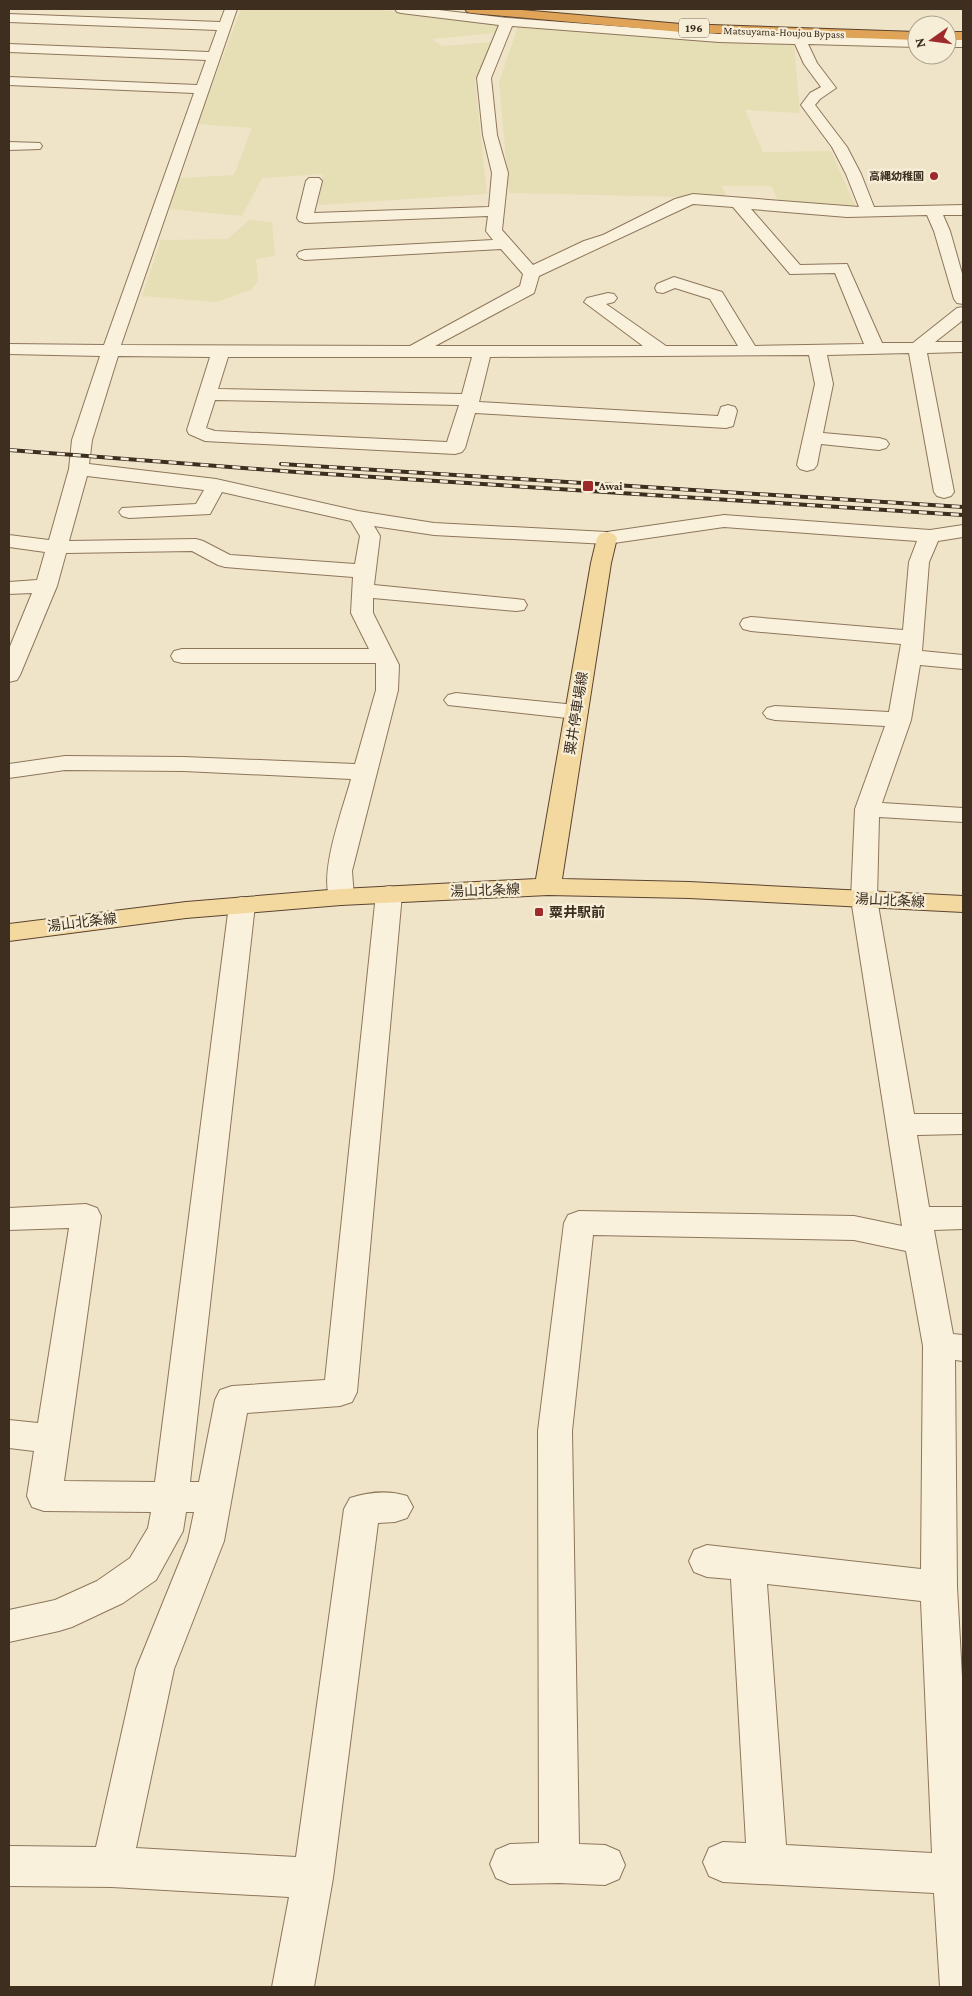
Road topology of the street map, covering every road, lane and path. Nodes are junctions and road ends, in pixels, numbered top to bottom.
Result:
1 (231, 9) edge
2 (401, 9) edge
3 (471, 9) edge
4 (544, 9) edge
5 (9, 18) edge
6 (103, 22) junction
7 (507, 22) junction
8 (224, 26) junction
9 (907, 27) edge
10 (907, 36) edge
11 (800, 41) junction
12 (907, 43) edge
13 (9, 48) edge
14 (83, 52) junction
15 (214, 56) junction
16 (10, 83) edge
17 (60, 83) junction
18 (203, 89) junction
19 (9, 146) edge
20 (35, 146) dead end
21 (314, 181) dead end
22 (737, 202) junction
23 (932, 210) junction
24 (963, 210) edge
25 (496, 211) junction
26 (868, 212) junction
27 (506, 244) junction
28 (305, 256) dead end
29 (531, 274) junction
30 (663, 288) dead end
31 (608, 298) dead end
32 (963, 299) edge
33 (963, 312) edge
34 (963, 347) edge
35 (875, 348) junction
36 (917, 348) junction
37 (817, 349) junction
38 (9, 350) edge
39 (413, 350) junction
40 (482, 350) junction
41 (662, 351) junction
42 (750, 351) junction
43 (110, 352) junction
44 (221, 352) junction
45 (207, 394) junction
46 (469, 404) junction
47 (728, 411) dead end
48 (813, 438) junction
49 (879, 445) dead end
50 (807, 465) dead end
51 (79, 469) junction
52 (216, 485) junction
53 (944, 492) dead end
54 (129, 512) dead end
55 (358, 517) junction
56 (963, 531) edge
57 (930, 536) junction
58 (607, 538) junction
59 (9, 540) edge
60 (56, 547) junction
61 (364, 581) junction
62 (46, 586) junction
63 (9, 588) edge
64 (516, 604) dead end
65 (751, 624) dead end
66 (912, 648) junction
67 (182, 656) dead end
68 (383, 656) junction
69 (963, 662) edge
70 (9, 675) edge
71 (456, 700) dead end
72 (576, 712) junction
73 (775, 713) dead end
74 (899, 720) junction
75 (9, 771) edge
76 (365, 772) junction
77 (866, 809) junction
78 (963, 815) edge
79 (548, 887) junction
80 (389, 894) junction
81 (341, 897) junction
82 (864, 899) junction
83 (963, 904) edge
84 (242, 905) junction
85 (9, 933) edge
86 (963, 1124) edge
87 (900, 1125) junction
88 (963, 1218) edge
89 (9, 1219) edge
90 (918, 1231) junction
91 (951, 1347) edge
92 (9, 1434) edge
93 (53, 1439) junction
94 (171, 1497) junction
95 (214, 1497) junction
96 (395, 1507) dead end
97 (707, 1561) dead end
98 (748, 1566) junction
99 (939, 1587) junction
100 (9, 1626) edge
101 (956, 1782) edge
102 (723, 1862) dead end
103 (560, 1863) junction
104 (510, 1864) dead end
105 (767, 1864) junction
106 (605, 1865) dead end
107 (9, 1866) edge
108 (112, 1867) junction
109 (953, 1874) junction
110 (313, 1878) junction
111 (293, 1987) edge
112 (961, 1987) edge

1 - 8 street
2 - 7 street
3 - 10 highway, Matsuyama-Houjou Bypass / 196
4 - 9 highway, Matsuyama-Houjou Bypass / 196
5 - 6 street
6 - 8 street
6 - 14 street
7 - 11 street
7 - 25 street
8 - 15 street
11 - 12 street
11 - 26 street
13 - 14 street
14 - 15 street
14 - 17 street
15 - 18 street
16 - 17 street
17 - 18 street
18 - 43 street
19 - 20 street
21 - 25 street
22 - 26 street
22 - 29 street
22 - 35 street
23 - 24 street
23 - 26 street
23 - 32 street
25 - 27 street
27 - 28 street
27 - 29 street
29 - 39 street
30 - 42 street
31 - 41 street
33 - 36 street
34 - 36 street
35 - 36 street
35 - 37 street
36 - 53 street
37 - 42 street
37 - 48 street
38 - 43 street
39 - 40 street
39 - 44 street
40 - 41 street
40 - 46 street
41 - 42 street
43 - 44 street
43 - 51 street
44 - 45 street
45 - 46 street
45 - 46 street
46 - 47 street
48 - 49 street
48 - 50 street
51 - 52 street
51 - 60 street
52 - 54 street
52 - 55 street
55 - 58 street
55 - 61 street
56 - 57 street
57 - 58 street
57 - 66 street
58 - 72 main road, 粟井停車場線
59 - 60 street
60 - 61 street
60 - 62 street
61 - 64 street
61 - 68 street
62 - 63 street
62 - 70 street
65 - 66 street
66 - 69 street
66 - 74 street
67 - 68 street
68 - 76 street
71 - 72 street
72 - 79 main road, 粟井停車場線
73 - 74 street
74 - 77 street
75 - 76 street
76 - 81 street
77 - 78 street
77 - 82 street
79 - 80 main road, 湯山北条線
79 - 82 main road, 湯山北条線
80 - 81 main road, 湯山北条線
80 - 95 street
81 - 84 main road, 湯山北条線
82 - 83 main road, 湯山北条線
82 - 87 street
84 - 85 main road, 湯山北条線
84 - 94 street
86 - 87 street
87 - 90 street
88 - 90 street
89 - 93 street
90 - 91 street
90 - 103 street
91 - 99 street
92 - 93 street
93 - 94 street
94 - 95 street
94 - 100 street
95 - 108 street
96 - 110 street
97 - 98 street
98 - 99 street
98 - 105 street
99 - 101 street
101 - 109 street
102 - 105 street
103 - 104 street
103 - 106 street
105 - 109 street
107 - 108 street
108 - 110 street
109 - 112 street
110 - 111 street

